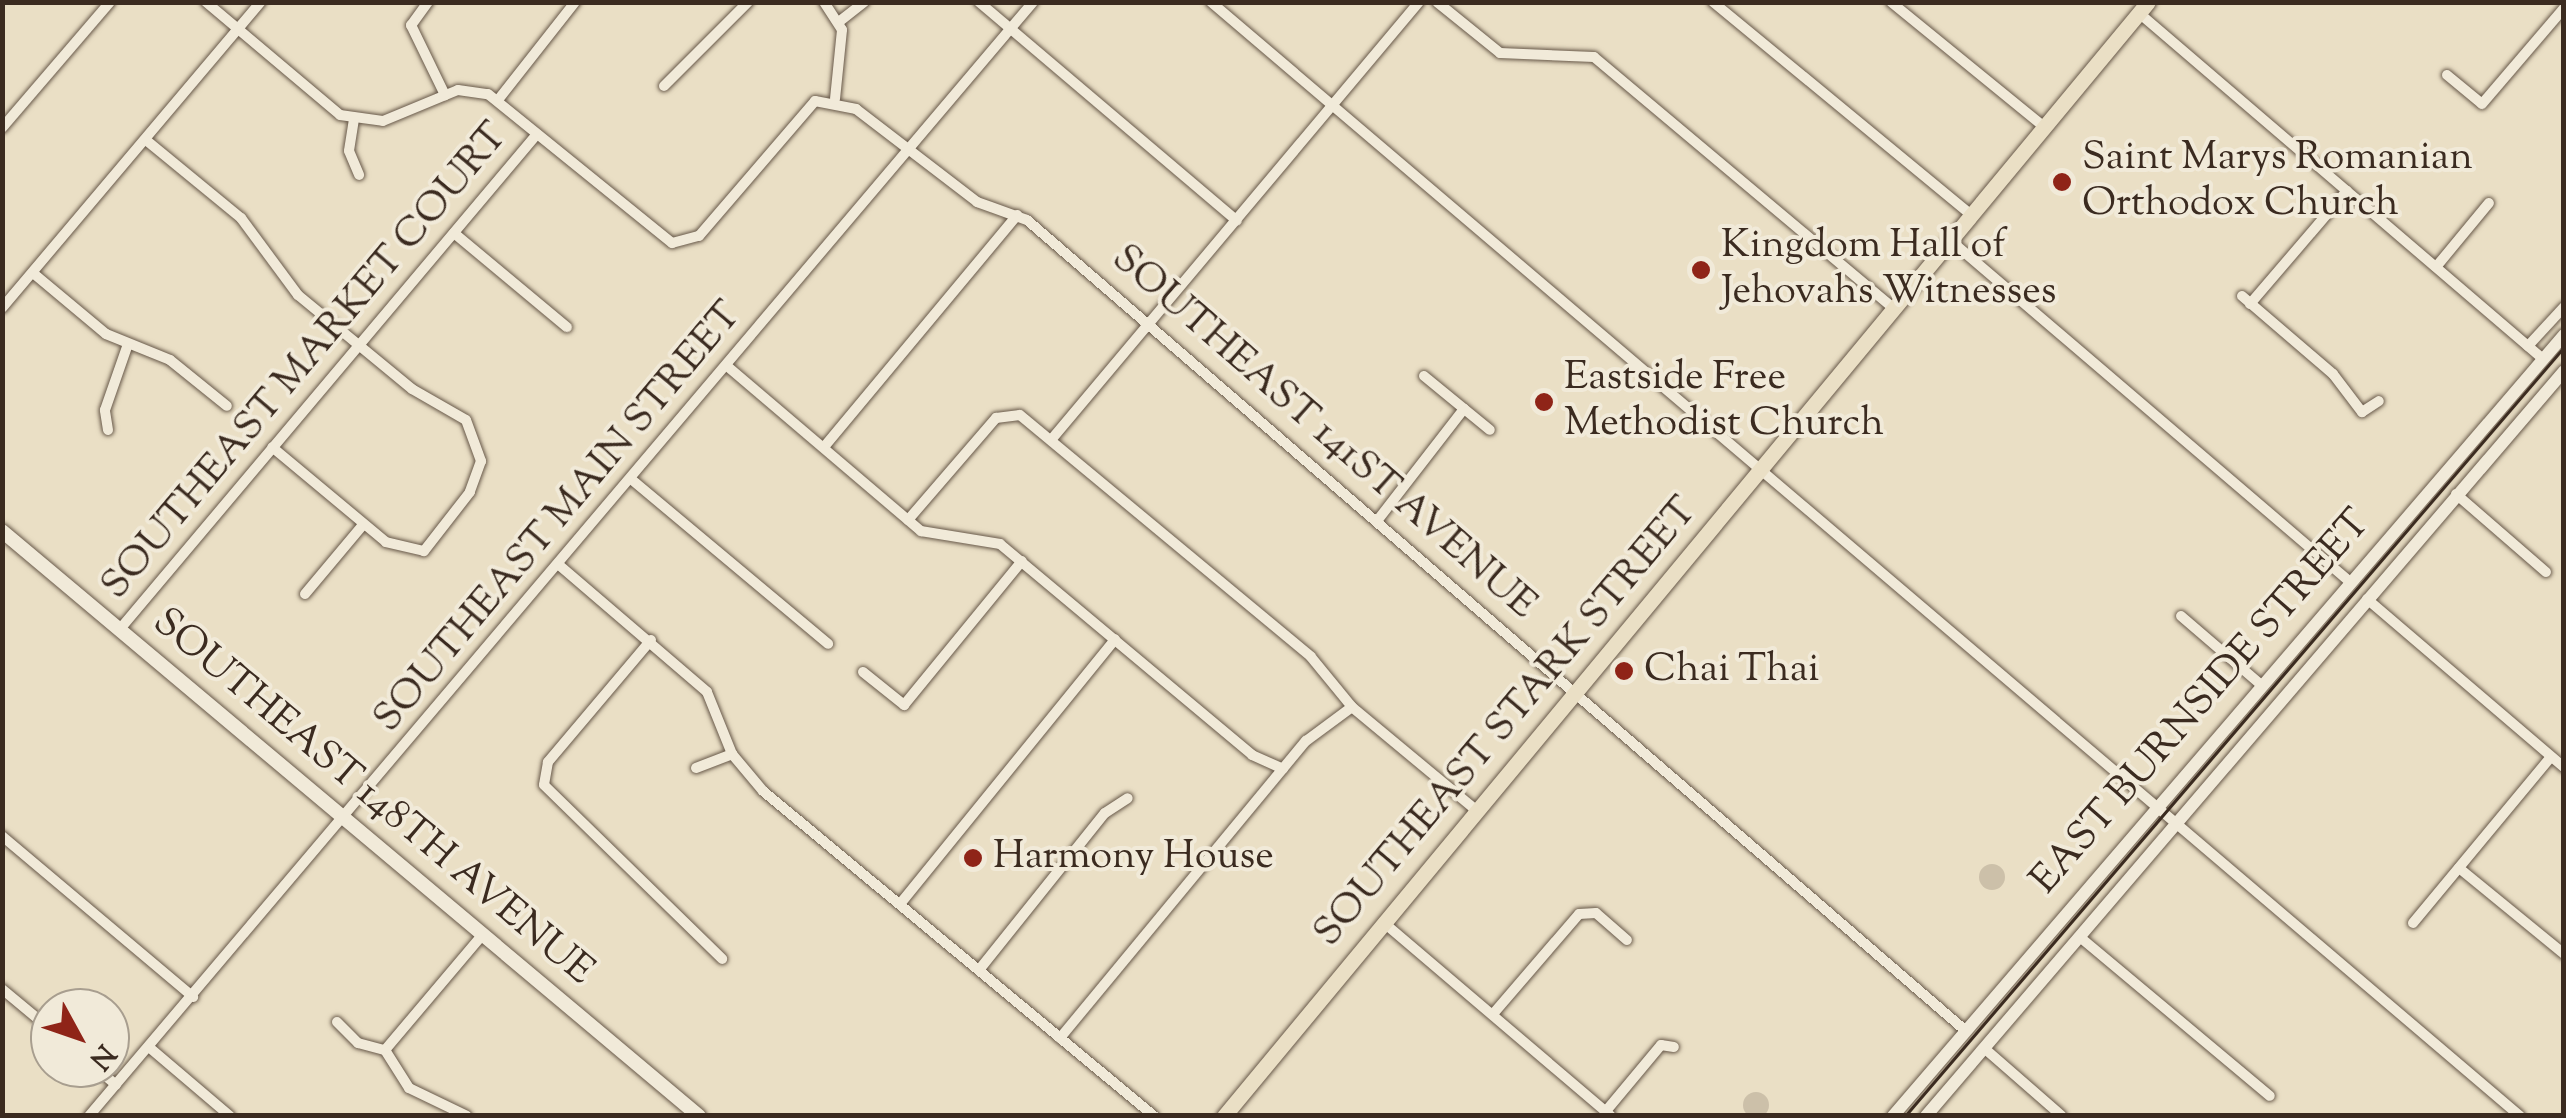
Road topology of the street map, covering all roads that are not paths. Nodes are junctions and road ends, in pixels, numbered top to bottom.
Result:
1 (110, 2) edge
2 (206, 2) edge
3 (261, 2) edge
4 (428, 2) edge
5 (576, 2) edge
6 (748, 2) edge
7 (824, 2) edge
8 (864, 2) edge
9 (979, 2) edge
10 (1033, 2) edge
11 (1211, 2) edge
12 (1419, 2) edge
13 (1438, 2) edge
14 (1714, 2) edge
15 (1892, 2) edge
16 (2143, 8) edge
17 (2564, 8) edge
18 (840, 21) junction
19 (1009, 31) junction
20 (236, 32) junction
21 (2447, 75) dead end
22 (664, 86) dead end
23 (445, 95) junction
24 (835, 99) junction
25 (498, 100) junction
26 (1334, 105) junction
27 (354, 119) junction
28 (2044, 127) junction
29 (2, 128) edge
30 (537, 134) junction
31 (146, 140) junction
32 (910, 148) junction
33 (360, 175) dead end
34 (2347, 191) junction
35 (2490, 203) dead end
36 (1017, 215) junction
37 (1971, 215) junction
38 (1237, 221) junction
39 (454, 233) junction
40 (1950, 240) junction
41 (2436, 267) junction
42 (33, 273) junction
43 (2, 308) edge
44 (1893, 308) junction
45 (2564, 308) edge
46 (1148, 326) junction
47 (567, 327) dead end
48 (2564, 335) edge
49 (128, 344) junction
50 (358, 345) junction
51 (2528, 346) junction
52 (2543, 360) junction
53 (726, 366) junction
54 (2562, 374) edge
55 (1424, 376) dead end
56 (2380, 401) dead end
57 (226, 406) dead end
58 (1464, 409) junction
59 (108, 430) dead end
60 (1490, 430) dead end
61 (1051, 440) junction
62 (272, 446) junction
63 (824, 446) junction
64 (1762, 466) junction
65 (631, 479) junction
66 (2456, 494) junction
67 (908, 520) junction
68 (1377, 522) junction
69 (363, 525) junction
70 (2, 530) edge
71 (1022, 562) junction
72 (559, 565) junction
73 (2546, 572) dead end
74 (2348, 581) junction
75 (305, 594) dead end
76 (2368, 599) junction
77 (2181, 616) dead end
78 (120, 629) junction
79 (1114, 639) junction
80 (651, 640) junction
81 (828, 644) dead end
82 (864, 672) dead end
83 (2260, 684) junction
84 (1574, 692) junction
85 (1352, 708) junction
86 (732, 754) junction
87 (2551, 757) junction
88 (2564, 767) edge
89 (696, 768) dead end
90 (1283, 769) junction
91 (1128, 798) dead end
92 (1476, 810) junction
93 (2167, 816) junction
94 (345, 818) junction
95 (2, 836) edge
96 (2460, 868) junction
97 (900, 904) junction
98 (1383, 922) junction
99 (2413, 923) dead end
100 (483, 934) junction
101 (2082, 938) junction
102 (1627, 940) dead end
103 (2563, 953) edge
104 (722, 960) dead end
105 (979, 970) junction
106 (2, 989) edge
107 (193, 997) junction
108 (30, 1012) edge
109 (1493, 1014) junction
110 (337, 1022) dead end
111 (1966, 1031) junction
112 (1060, 1038) junction
113 (1674, 1047) dead end
114 (150, 1048) junction
115 (1984, 1048) junction
116 (386, 1050) junction
117 (130, 1070) edge
118 (114, 1088) edge
119 (2270, 1096) dead end
120 (1608, 1113) edge
121 (89, 1116) edge
122 (230, 1116) edge
123 (467, 1116) edge
124 (699, 1116) edge
125 (1154, 1116) edge
126 (1224, 1116) edge
127 (1893, 1116) edge
128 (1926, 1116) edge
129 (2062, 1116) edge
130 (2520, 1116) edge

1 - 29 street
2 - 20 street
3 - 20 street
4 - 23 street
5 - 25 street
6 - 22 street
7 - 18 street
8 - 18 street
9 - 19 street
10 - 19 street, SOUTHEAST MAIN STREET
11 - 26 street
12 - 26 street
13 - 44 street
14 - 37 street
15 - 28 street
16 - 28 main road, SOUTHEAST STARK STREET
16 - 34 street
17 - 21 street
18 - 24 street
19 - 32 street, SOUTHEAST MAIN STREET
19 - 38 street
20 - 27 street
20 - 31 street
23 - 25 street
23 - 27 street
24 - 30 street
24 - 32 street, SOUTHEAST 141ST AVENUE
25 - 30 street
26 - 38 street
26 - 64 street
27 - 33 street
28 - 37 main road, SOUTHEAST STARK STREET
30 - 39 street, SOUTHEAST MARKET COURT
31 - 42 street
31 - 50 street
32 - 36 street, SOUTHEAST 141ST AVENUE
32 - 53 street, SOUTHEAST MAIN STREET
34 - 41 street
34 - 56 street
35 - 41 street
36 - 46 street, SOUTHEAST 141ST AVENUE
36 - 63 street
37 - 40 main road, SOUTHEAST STARK STREET
38 - 46 street
39 - 47 street
39 - 50 street, SOUTHEAST MARKET COURT
40 - 44 main road, SOUTHEAST STARK STREET
40 - 74 street
41 - 51 street
42 - 43 street
42 - 49 street
44 - 64 main road, SOUTHEAST STARK STREET
45 - 51 street
46 - 61 street
46 - 68 street, SOUTHEAST 141ST AVENUE
48 - 52 street, EAST BURNSIDE STREET
49 - 57 street
49 - 59 street
50 - 62 street, SOUTHEAST MARKET COURT
50 - 69 street
51 - 52 street
52 - 74 street, EAST BURNSIDE STREET
53 - 63 street
53 - 65 street, SOUTHEAST MAIN STREET
54 - 66 street, EAST BURNSIDE STREET
55 - 58 street
58 - 60 street
58 - 68 street
61 - 67 street
61 - 85 street
62 - 69 street
62 - 78 street, SOUTHEAST MARKET COURT
63 - 67 street
64 - 84 main road, SOUTHEAST STARK STREET
64 - 93 street
65 - 72 street, SOUTHEAST MAIN STREET
65 - 81 street
66 - 73 street
66 - 76 street, EAST BURNSIDE STREET
67 - 71 street
68 - 84 street, SOUTHEAST 141ST AVENUE
69 - 75 street
70 - 78 main road, SOUTHEAST 148TH AVENUE
71 - 79 street
71 - 82 street
72 - 80 street
72 - 94 street, SOUTHEAST MAIN STREET
74 - 83 street, EAST BURNSIDE STREET
76 - 87 street
76 - 93 street, EAST BURNSIDE STREET
77 - 83 street
78 - 94 main road, SOUTHEAST 148TH AVENUE
79 - 90 street
79 - 97 street
80 - 86 street
80 - 104 street
83 - 93 street, EAST BURNSIDE STREET
84 - 92 main road, SOUTHEAST STARK STREET
84 - 111 street, SOUTHEAST 141ST AVENUE
85 - 90 street
85 - 92 street
86 - 89 street
86 - 97 street
87 - 88 street
87 - 96 street
90 - 112 street
91 - 105 street
92 - 98 main road, SOUTHEAST STARK STREET
93 - 101 street, EAST BURNSIDE STREET
93 - 111 street, EAST BURNSIDE STREET
93 - 130 street
94 - 100 main road, SOUTHEAST 148TH AVENUE
94 - 107 street, SOUTHEAST MAIN STREET
95 - 107 street
96 - 99 street
96 - 103 street
97 - 105 street
98 - 109 street
98 - 126 main road, SOUTHEAST STARK STREET
100 - 116 street
100 - 124 main road, SOUTHEAST 148TH AVENUE
101 - 115 street, EAST BURNSIDE STREET
101 - 119 street
102 - 109 street
105 - 112 street
106 - 108 street
107 - 114 street, SOUTHEAST MAIN STREET
109 - 120 street
110 - 116 street
111 - 127 street, EAST BURNSIDE STREET
112 - 125 street
113 - 120 street
114 - 117 street, SOUTHEAST MAIN STREET
114 - 122 street
115 - 128 street, EAST BURNSIDE STREET
115 - 129 street
116 - 123 street
118 - 121 street, SOUTHEAST MAIN STREET

